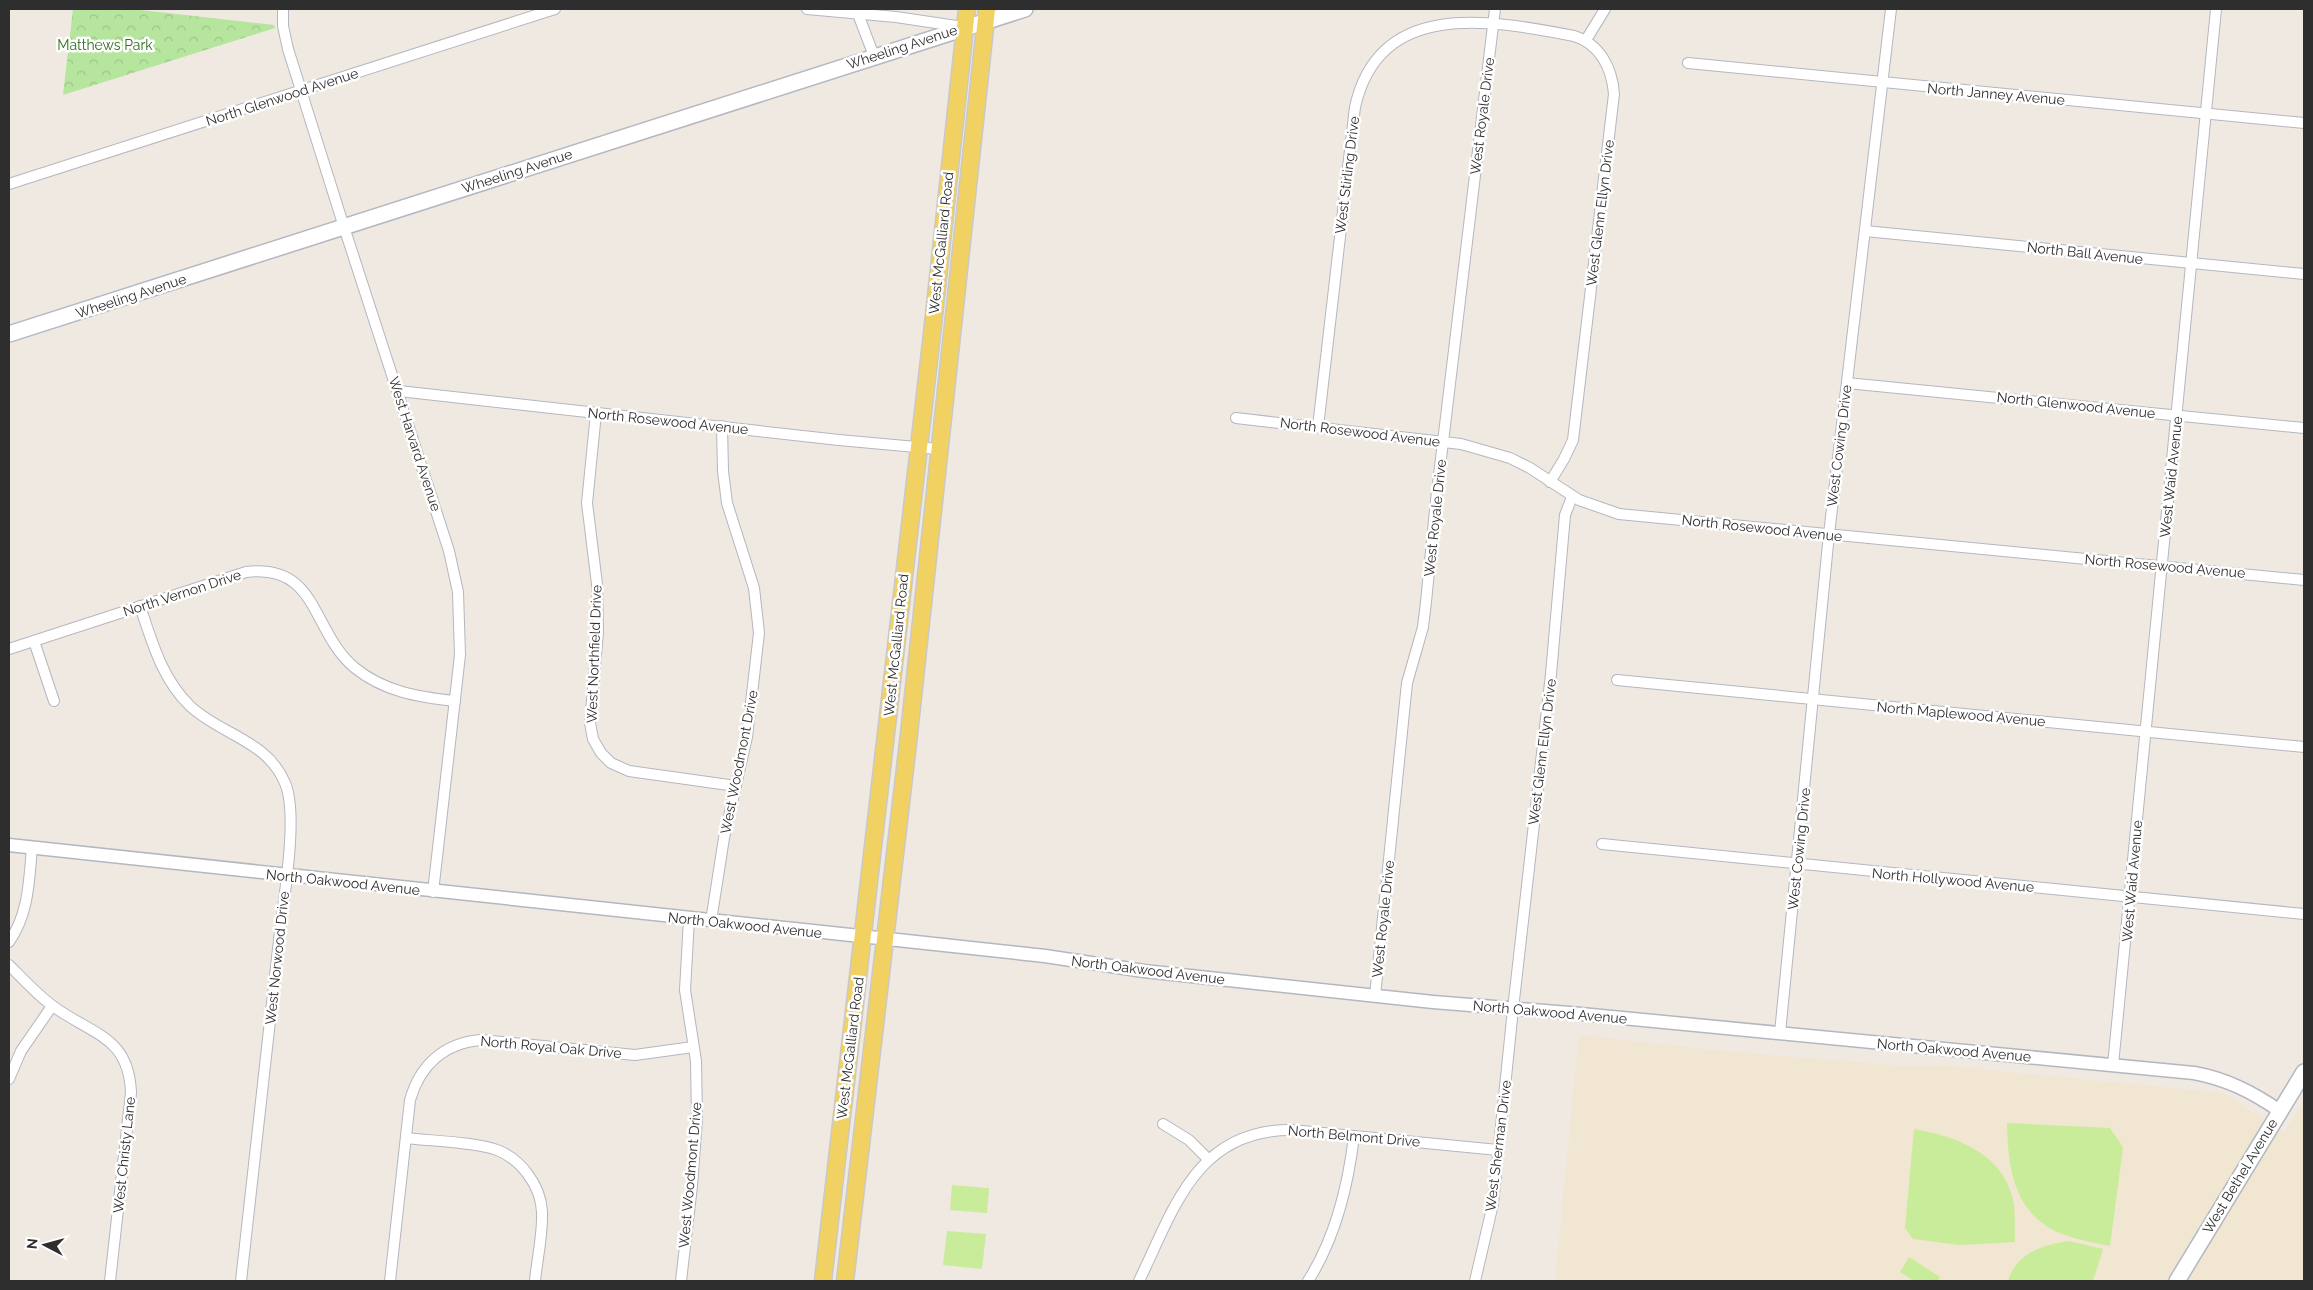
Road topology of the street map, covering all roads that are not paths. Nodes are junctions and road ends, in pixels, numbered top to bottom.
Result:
1 (282, 9) edge
2 (555, 9) edge
3 (807, 9) edge
4 (967, 9) edge
5 (1025, 9) edge
6 (1495, 9) edge
7 (1605, 9) edge
8 (1890, 9) edge
9 (2216, 9) edge
10 (858, 14) junction
11 (986, 15) edge
12 (1494, 21) junction
13 (964, 27) junction
14 (1586, 40) junction
15 (874, 56) junction
16 (1688, 63) dead end
17 (1882, 83) junction
18 (302, 91) junction
19 (2206, 113) junction
20 (2304, 123) edge
21 (9, 184) edge
22 (344, 227) junction
23 (1865, 232) junction
24 (2191, 264) junction
25 (2304, 274) edge
26 (9, 334) edge
27 (1847, 383) junction
28 (399, 391) junction
29 (596, 413) junction
30 (2178, 415) junction
31 (1236, 418) dead end
32 (722, 426) junction
33 (1318, 427) junction
34 (2304, 428) edge
35 (1442, 442) junction
36 (919, 448) junction
37 (938, 449) junction
38 (1550, 482) junction
39 (1572, 497) junction
40 (1829, 534) junction
41 (2162, 566) junction
42 (2304, 580) edge
43 (140, 606) junction
44 (34, 641) junction
45 (9, 649) edge
46 (1617, 680) dead end
47 (1813, 700) junction
48 (54, 701) dead end
49 (455, 701) junction
50 (2145, 732) junction
51 (2304, 747) edge
52 (736, 786) junction
53 (9, 844) edge
54 (1602, 844) dead end
55 (32, 847) junction
56 (1797, 865) junction
57 (286, 875) junction
58 (433, 892) junction
59 (2131, 897) junction
60 (2304, 914) edge
61 (689, 919) junction
62 (711, 921) junction
63 (864, 936) junction
64 (884, 938) junction
65 (9, 942) edge
66 (9, 965) edge
67 (1375, 996) junction
68 (52, 1006) junction
69 (1512, 1009) junction
70 (1780, 1034) junction
71 (694, 1047) junction
72 (2114, 1066) junction
73 (2304, 1072) edge
74 (9, 1079) edge
75 (2280, 1110) junction
76 (1164, 1124) dead end
77 (1354, 1136) junction
78 (406, 1138) junction
79 (1498, 1150) junction
80 (1208, 1159) junction
81 (110, 1281) edge
82 (241, 1281) edge
83 (390, 1281) edge
84 (535, 1281) edge
85 (680, 1281) edge
86 (823, 1281) edge
87 (845, 1281) edge
88 (1139, 1281) edge
89 (1308, 1281) edge
90 (1475, 1281) edge
91 (2177, 1281) edge

1 - 18 street, West Harvard Avenue
2 - 18 street, North Glenwood Avenue
3 - 10 street
4 - 13 main road, West McGalliard Road
5 - 11 main road, Wheeling Avenue
6 - 12 street, West Royale Drive
7 - 14 street
8 - 17 street, West Cowing Drive
9 - 19 street, West Waid Avenue
10 - 13 street
10 - 15 street
11 - 13 main road, Wheeling Avenue
11 - 37 main road, West McGalliard Road
12 - 14 street
12 - 33 street, West Stirling Drive
12 - 35 street, West Royale Drive
13 - 15 main road, Wheeling Avenue
13 - 36 main road, West McGalliard Road
14 - 38 street, West Glenn Ellyn Drive
15 - 22 main road, Wheeling Avenue
16 - 17 street, North Janney Avenue
17 - 19 street, North Janney Avenue
17 - 23 street, West Cowing Drive
18 - 21 street, North Glenwood Avenue
18 - 22 street, West Harvard Avenue
19 - 20 street, North Janney Avenue
19 - 24 street, West Waid Avenue
22 - 26 main road, Wheeling Avenue
22 - 28 street, West Harvard Avenue
23 - 24 street, North Ball Avenue
23 - 27 street, West Cowing Drive
24 - 25 street, North Ball Avenue
24 - 30 street, West Waid Avenue
27 - 30 street, North Glenwood Avenue
27 - 40 street, West Cowing Drive
28 - 29 street, North Rosewood Avenue
28 - 49 street, West Harvard Avenue
29 - 32 street, North Rosewood Avenue
29 - 52 street, West Northfield Drive
30 - 34 street, North Glenwood Avenue
30 - 41 street, West Waid Avenue
31 - 33 street, North Rosewood Avenue
32 - 36 street, North Rosewood Avenue
32 - 52 street, West Woodmont Drive
33 - 35 street, North Rosewood Avenue
35 - 38 street, North Rosewood Avenue
35 - 67 street, West Royale Drive
36 - 37 street, North Rosewood Avenue
36 - 63 main road, West McGalliard Road
37 - 64 main road, West McGalliard Road
38 - 39 street, North Rosewood Avenue
39 - 40 street, North Rosewood Avenue
39 - 69 street, West Glenn Ellyn Drive
40 - 41 street, North Rosewood Avenue
40 - 47 street, West Cowing Drive
41 - 42 street, North Rosewood Avenue
41 - 50 street, West Waid Avenue
43 - 44 street, North Vernon Drive
43 - 49 street, North Vernon Drive
43 - 57 street, West Norwood Drive
44 - 45 street, North Vernon Drive
44 - 48 street
46 - 47 street, North Maplewood Avenue
47 - 50 street, North Maplewood Avenue
47 - 56 street, West Cowing Drive
49 - 58 street, West Harvard Avenue
50 - 51 street, North Maplewood Avenue
50 - 59 street, West Waid Avenue
52 - 62 street, West Woodmont Drive
53 - 55 street, North Oakwood Avenue
54 - 56 street, North Hollywood Avenue
55 - 57 street, North Oakwood Avenue
55 - 65 street
56 - 59 street, North Hollywood Avenue
56 - 70 street, West Cowing Drive
57 - 58 street, North Oakwood Avenue
57 - 82 street, West Norwood Drive
58 - 61 street, North Oakwood Avenue
59 - 60 street, North Hollywood Avenue
59 - 72 street, West Waid Avenue
61 - 62 street, North Oakwood Avenue
61 - 71 street, West Woodmont Drive
62 - 63 street, North Oakwood Avenue
63 - 64 street, North Oakwood Avenue
63 - 86 main road, West McGalliard Road
64 - 67 street, North Oakwood Avenue
64 - 87 main road, West McGalliard Road
66 - 68 street, West Christy Lane
67 - 69 street, North Oakwood Avenue
68 - 74 street
68 - 81 street, West Christy Lane
69 - 70 street, North Oakwood Avenue
69 - 79 street, West Sherman Drive
70 - 72 street, North Oakwood Avenue
71 - 78 street, North Royal Oak Drive
71 - 85 street, West Woodmont Drive
72 - 75 street, North Oakwood Avenue
73 - 75 main road, West Bethel Avenue
75 - 91 main road, West Bethel Avenue
76 - 80 street
77 - 79 street, North Belmont Drive
77 - 80 street, North Belmont Drive
77 - 89 street
78 - 83 street, North Royal Oak Drive
78 - 84 street
79 - 90 street, West Sherman Drive
80 - 88 street, North Belmont Drive

